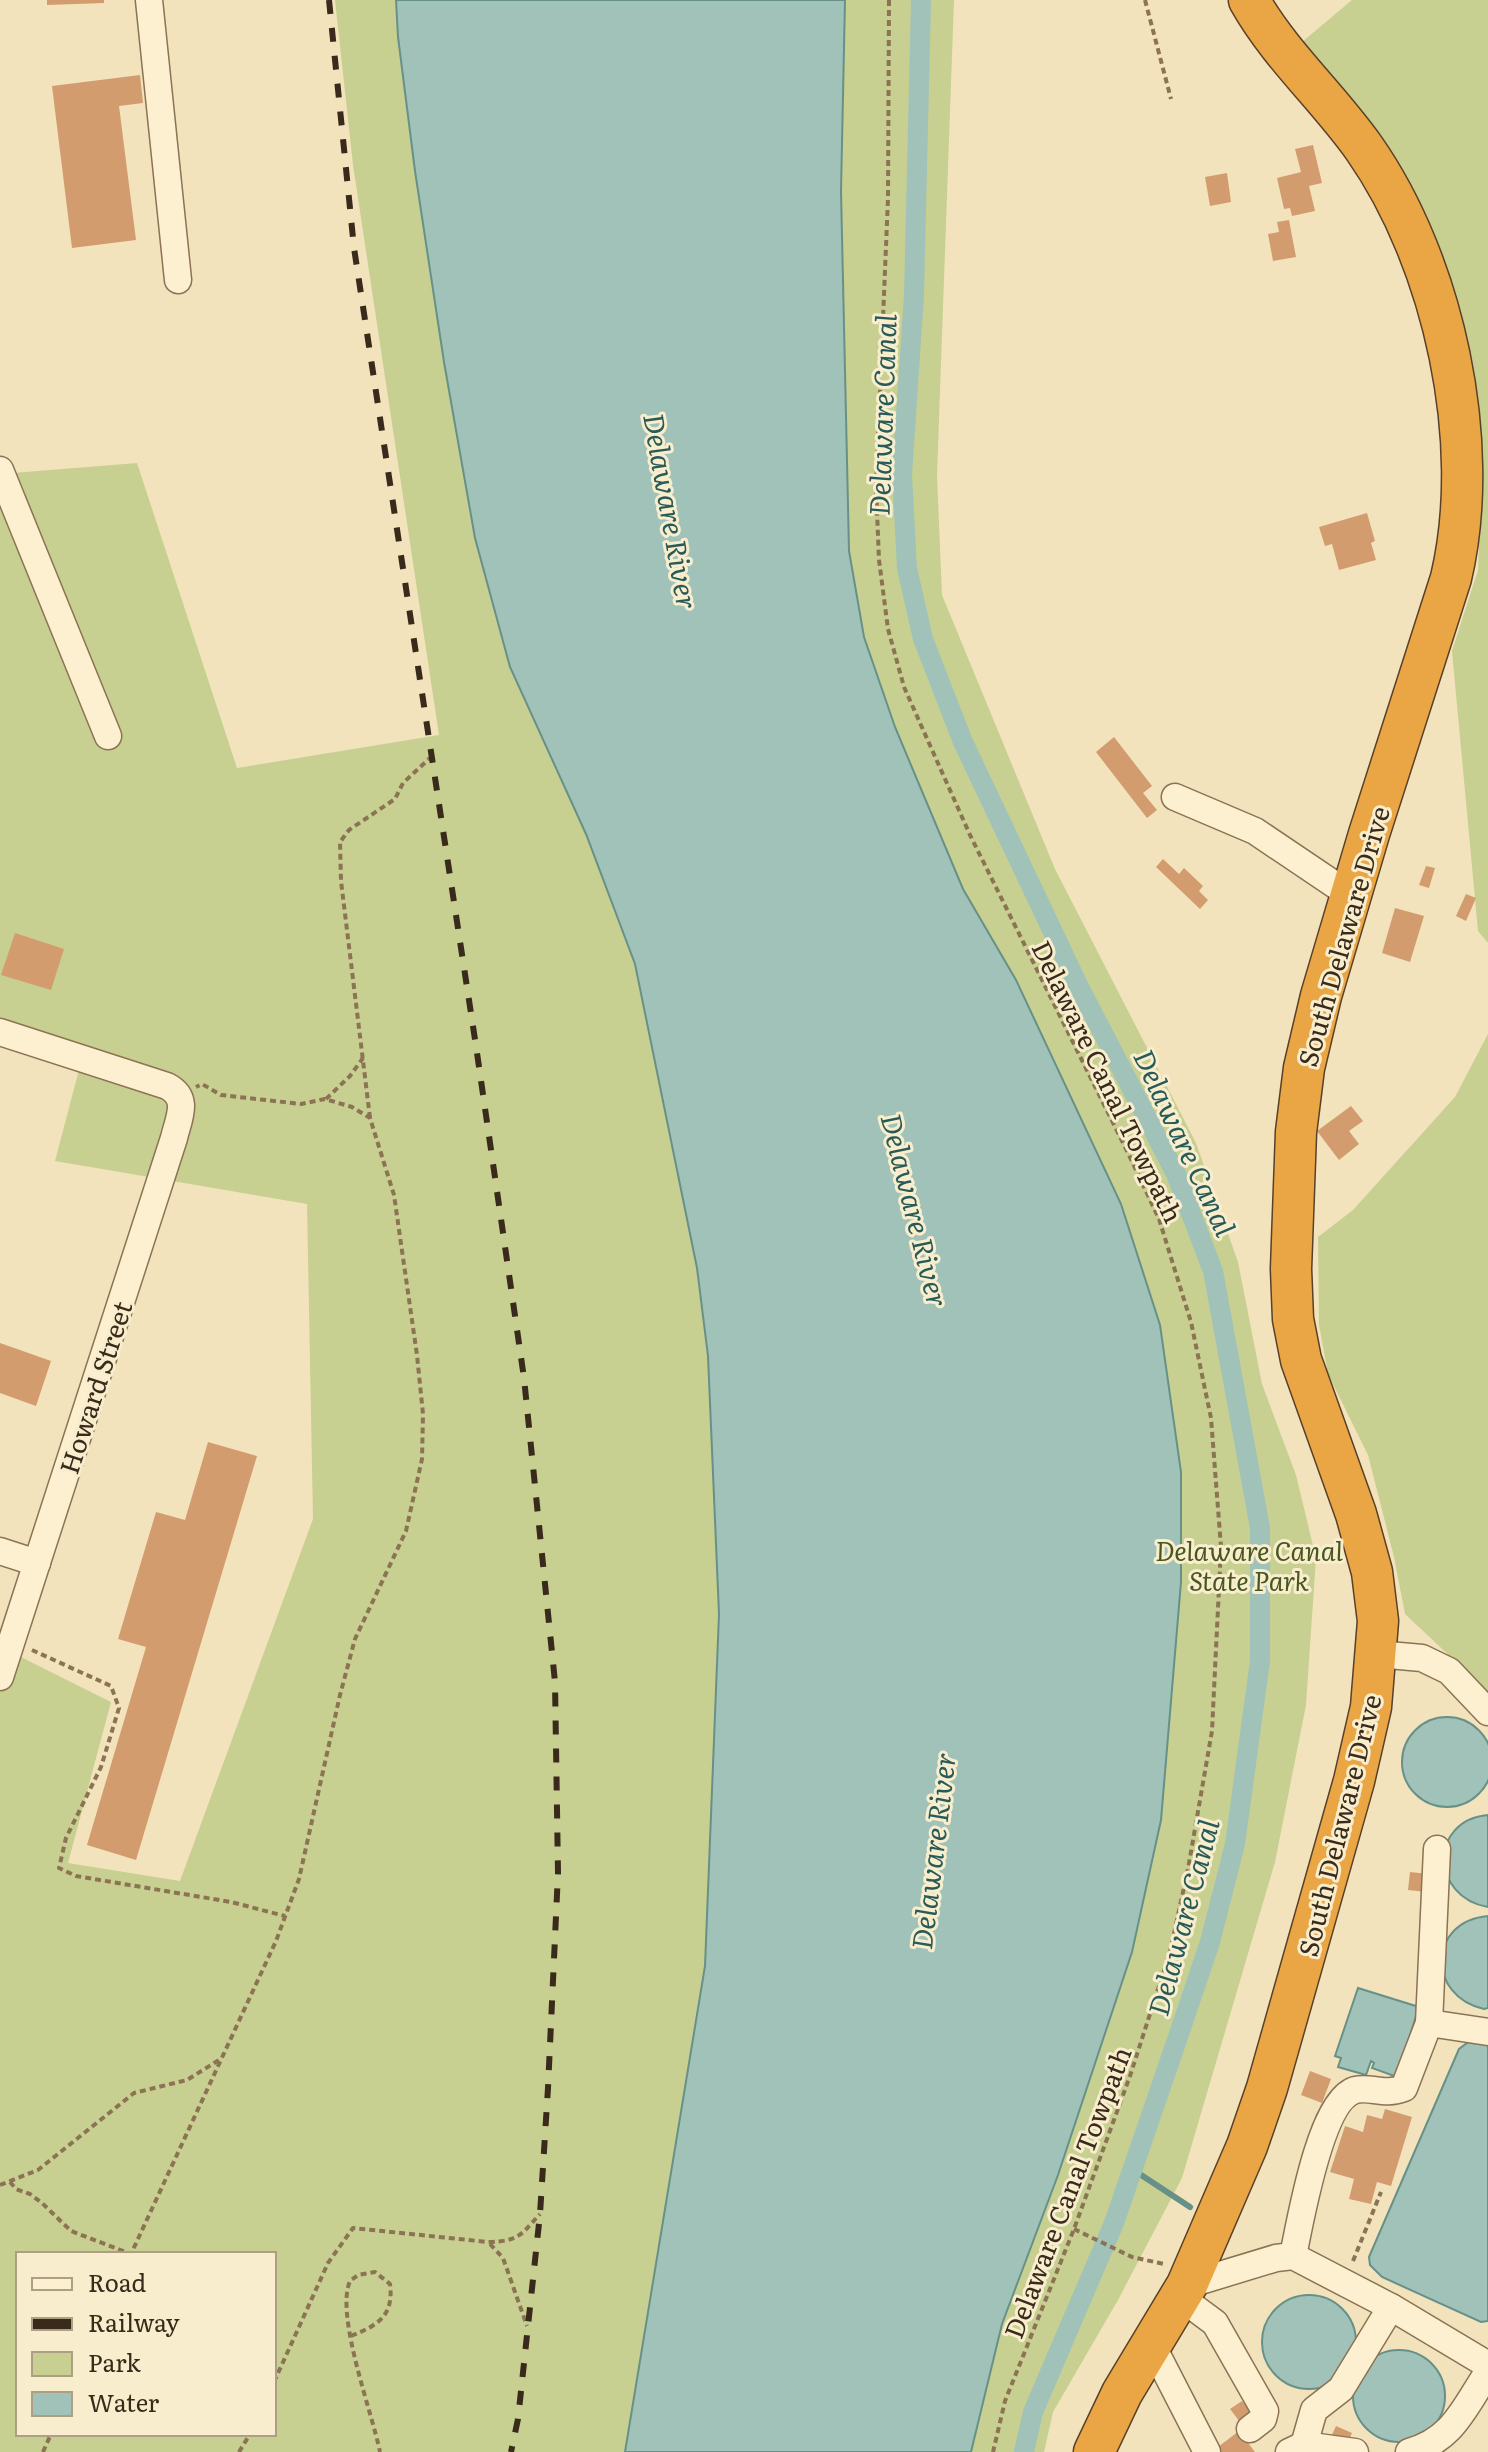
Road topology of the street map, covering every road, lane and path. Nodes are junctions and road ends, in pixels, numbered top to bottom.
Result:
1 (149, 0) edge
2 (889, 0) edge
3 (1145, 0) edge
4 (1249, 0) edge
5 (1171, 99) dead end
6 (178, 280) dead end
7 (0, 470) edge
8 (108, 736) dead end
9 (431, 757) dead end
10 (1175, 797) dead end
11 (1350, 895) junction
12 (0, 1032) edge
13 (364, 1056) junction
14 (180, 1096) junction
15 (325, 1099) junction
16 (370, 1118) junction
17 (0, 1551) edge
18 (37, 1563) junction
19 (1377, 1654) junction
20 (4, 1662) edge
21 (1488, 1712) edge
22 (1437, 1849) dead end
23 (285, 1916) junction
24 (1429, 2023) junction
25 (1488, 2032) edge
26 (221, 2059) junction
27 (10, 2182) junction
28 (0, 2185) edge
29 (1381, 2192) dead end
30 (540, 2214) dead end
31 (1076, 2231) junction
32 (488, 2242) junction
33 (126, 2252) edge
34 (132, 2252) edge
35 (1293, 2256) junction
36 (1132, 2257) dead end
37 (1344, 2282) junction
38 (1184, 2291) junction
39 (1391, 2307) junction
40 (527, 2326) dead end
41 (351, 2336) junction
42 (1152, 2345) junction
43 (1488, 2365) edge
44 (1488, 2372) edge
45 (276, 2378) edge
46 (1250, 2429) dead end
47 (1296, 2448) edge
48 (380, 2452) edge
49 (993, 2452) edge
50 (1094, 2452) edge
51 (1207, 2452) edge
52 (1355, 2452) edge
53 (1409, 2452) edge

1 - 6 street
2 - 31 path, Delaware Canal Towpath
3 - 5 path
4 - 11 highway, South Delaware Drive
7 - 8 street
9 - 13 path
10 - 11 street
11 - 19 highway, South Delaware Drive
12 - 14 street
13 - 15 path
13 - 16 path
14 - 15 path
14 - 18 street, Howard Street
15 - 16 path
16 - 23 path
17 - 18 street
18 - 20 street, Howard Street
19 - 21 street
19 - 38 highway, South Delaware Drive
20 - 23 path
22 - 24 street
23 - 26 path
24 - 25 street
24 - 35 street
26 - 27 path
26 - 34 path
27 - 28 path
27 - 33 path
29 - 37 path
30 - 32 path
31 - 36 path
31 - 49 path, Delaware Canal Towpath
32 - 40 path
32 - 45 path
35 - 37 street
35 - 38 street
37 - 39 street
38 - 42 highway, South Delaware Drive
38 - 46 street
39 - 43 street
39 - 47 street
41 - 41 path
41 - 48 path
42 - 50 highway, South Delaware Drive
42 - 51 street
44 - 53 street
47 - 52 street

